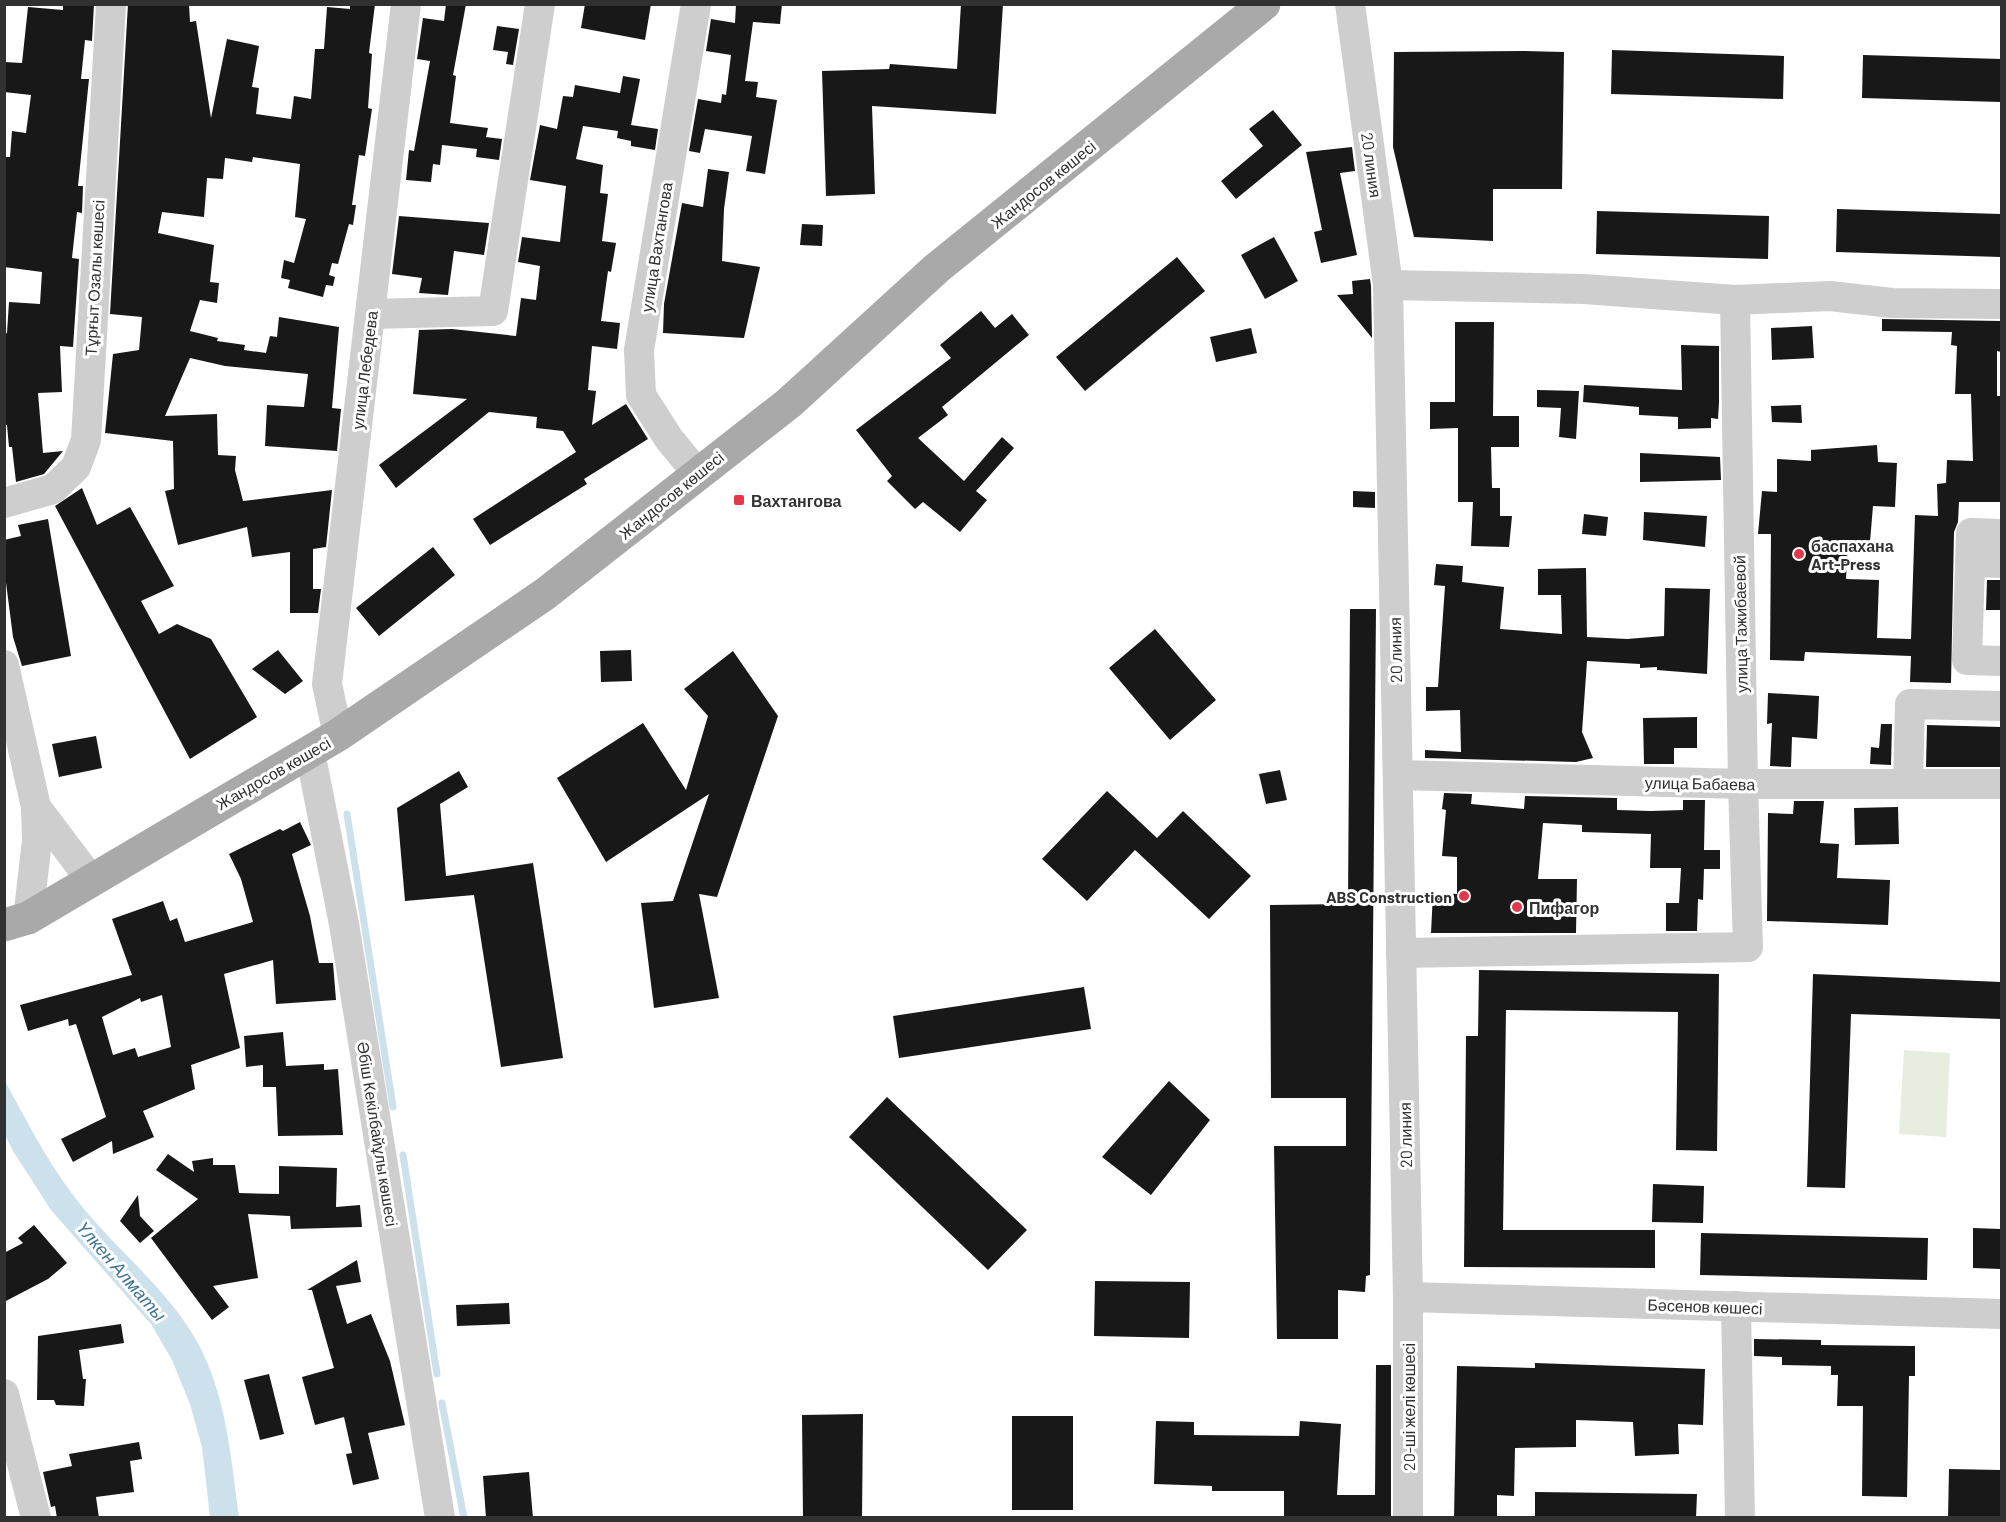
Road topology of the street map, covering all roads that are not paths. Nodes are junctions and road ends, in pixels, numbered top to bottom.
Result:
1 (111, 4) edge
2 (406, 4) edge
3 (540, 4) edge
4 (696, 4) edge
5 (1264, 4) edge
6 (1350, 4) edge
7 (1388, 285) junction
8 (1735, 300) junction
9 (2001, 304) edge
10 (371, 314) junction
11 (697, 473) junction
12 (4, 503) edge
13 (2001, 534) edge
14 (1970, 562) junction
15 (2001, 563) edge
16 (2001, 661) edge
17 (4, 665) edge
18 (2001, 706) edge
19 (338, 735) junction
20 (310, 752) junction
21 (1398, 775) junction
22 (1743, 784) junction
23 (1908, 784) junction
24 (2001, 784) edge
25 (36, 807) junction
26 (92, 880) junction
27 (16, 921) edge
28 (4, 940) edge
29 (1401, 953) junction
30 (1408, 1297) junction
31 (1736, 1306) junction
32 (2001, 1314) edge
33 (4, 1394) edge
34 (36, 1518) edge
35 (440, 1518) edge
36 (1408, 1518) edge
37 (1740, 1518) edge

1 - 12 street, Тұрғыт Озалы көшесі
2 - 10 street, улица Лебедева
3 - 10 street
4 - 11 street, улица Вахтангова
5 - 11 main road, Жандосов көшесі
6 - 7 street, 20 линия
7 - 8 street
7 - 21 street, 20 линия
8 - 9 street
8 - 22 street, улица Тажибаевой
10 - 19 street, улица Лебедева
11 - 19 main road, Жандосов көшесі
13 - 14 street
14 - 15 street
14 - 16 street
17 - 25 street
18 - 23 street
19 - 20 main road, Жандосов көшесі
20 - 26 main road, Жандосов көшесі
20 - 35 street, Әбіш Кекілбайұлы көшесі
21 - 22 street, улица Бабаева
21 - 29 street, 20 линия
22 - 23 street, улица Бабаева
22 - 29 street, улица Тажибаевой
23 - 24 street, улица Бабаева
25 - 26 street
25 - 27 street
26 - 27 main road, Жандосов көшесі
27 - 28 main road, Жандосов көшесі
29 - 30 street, 20 линия
30 - 31 street, Бәсенов көшесі
30 - 36 street, 20-ші желі көшесі
31 - 32 street, Бәсенов көшесі
31 - 37 street
33 - 34 street

